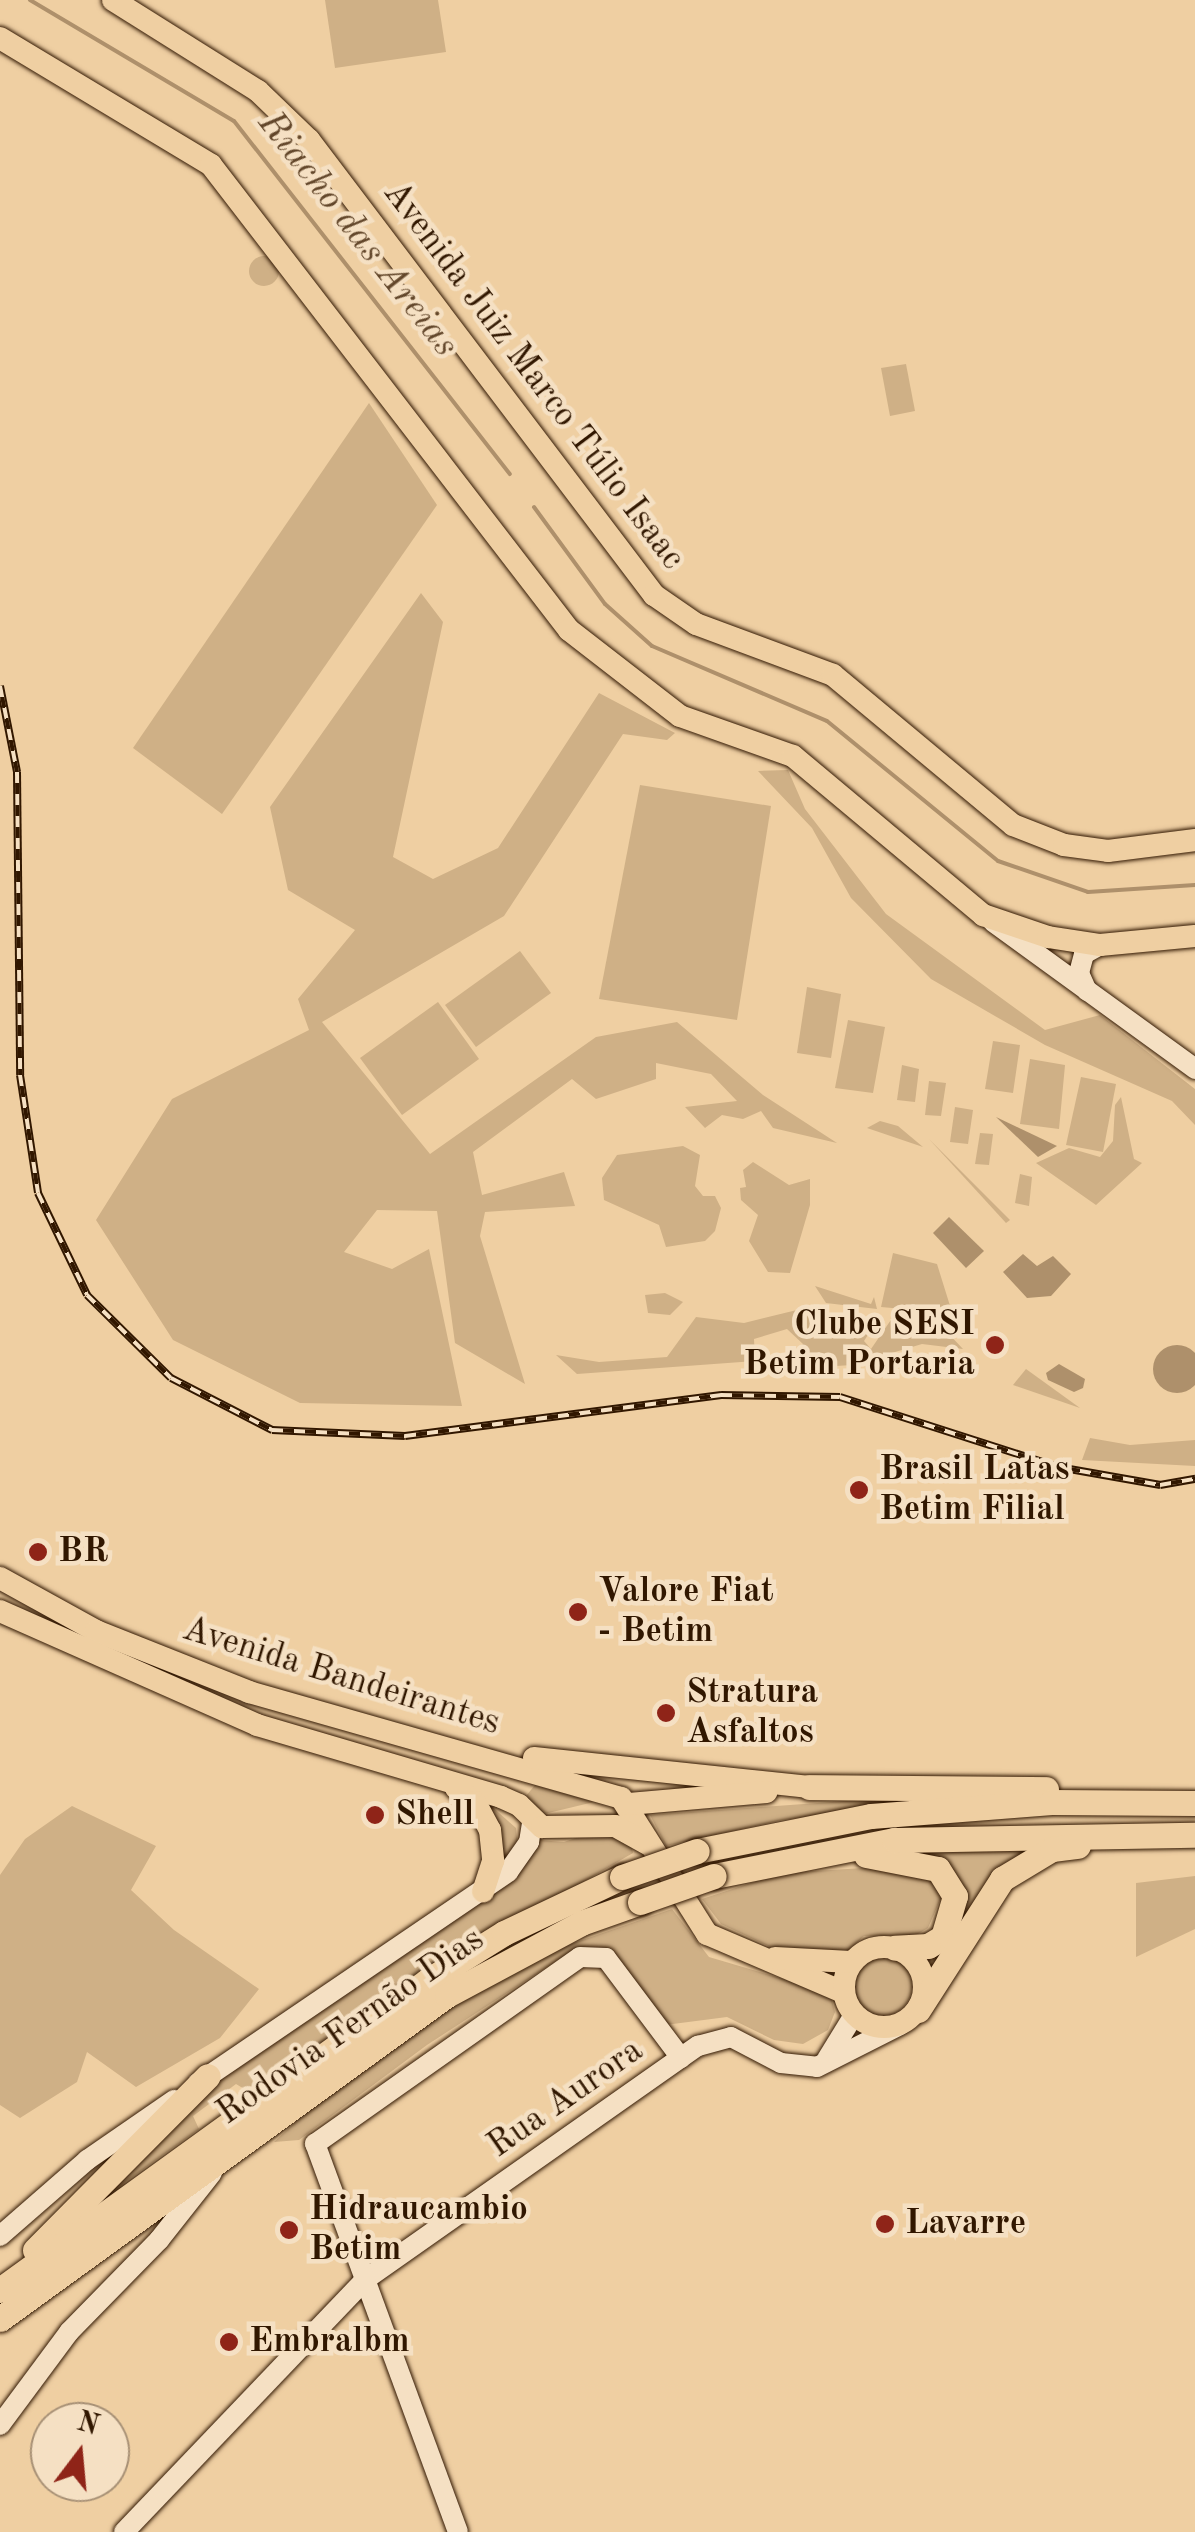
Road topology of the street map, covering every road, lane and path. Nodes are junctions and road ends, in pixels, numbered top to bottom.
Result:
1 (121, 3) edge
2 (0, 38) edge
3 (1195, 840) edge
4 (984, 915) junction
5 (1195, 936) edge
6 (1100, 945) junction
7 (1088, 990) junction
8 (1195, 1069) edge
9 (0, 1578) edge
10 (0, 1610) edge
11 (415, 1738) junction
12 (391, 1767) junction
13 (535, 1774) junction
14 (449, 1784) junction
15 (809, 1787) junction
16 (1191, 1802) edge
17 (630, 1804) junction
18 (1154, 1804) junction
19 (526, 1813) junction
20 (1158, 1835) junction
21 (1195, 1835) edge
22 (648, 1844) junction
23 (811, 1854) junction
24 (483, 1891) junction
25 (894, 1948) junction
26 (744, 1953) junction
27 (851, 1962) junction
28 (844, 1992) junction
29 (854, 2014) junction
30 (909, 2017) junction
31 (682, 2058) junction
32 (817, 2067) junction
33 (208, 2076) junction
34 (226, 2156) junction
35 (0, 2236) edge
36 (366, 2279) junction
37 (0, 2280) edge
38 (0, 2290) edge
39 (0, 2319) edge
40 (0, 2425) edge
41 (124, 2532) edge
42 (458, 2532) edge

1 - 3 main road, Avenida Juiz Marco Túlio Isaac
2 - 4 main road
4 - 6 main road
4 - 7 street
5 - 6 main road
6 - 7 street
7 - 8 street
9 - 11 main road, Avenida Bandeirantes
10 - 12 main road, Avenida Bandeirantes
11 - 12 main road
11 - 13 main road, Avenida Bandeirantes
11 - 15 main road
12 - 14 main road, Avenida Bandeirantes
13 - 17 main road, Avenida Bandeirantes
13 - 19 main road
14 - 19 main road, Avenida Bandeirantes
14 - 24 main road
15 - 17 main road
15 - 18 highway
16 - 18 highway, Rodovia Fernão Dias
17 - 22 main road
18 - 38 highway, Rodovia Fernão Dias, bridge
19 - 22 main road, Avenida Bandeirantes
19 - 24 street, Rodovia Fernão Dias
20 - 21 highway, Rodovia Fernão Dias
20 - 23 highway, Rodovia Fernão Dias
20 - 30 highway
22 - 26 main road
23 - 25 highway
23 - 34 highway, Rodovia Fernão Dias, bridge
24 - 33 street, Rodovia Fernão Dias
25 - 27 main road
25 - 30 main road
26 - 27 main road
26 - 28 main road
27 - 28 main road
28 - 29 main road
29 - 30 main road
29 - 32 street
30 - 32 street
31 - 32 street, Rua Aurora
31 - 36 street, Rua Aurora
31 - 36 street
33 - 35 street, Rodovia Fernão Dias
33 - 37 highway
34 - 39 highway, Rodovia Fernão Dias
34 - 40 street
36 - 41 street, Rua Aurora
36 - 42 street

